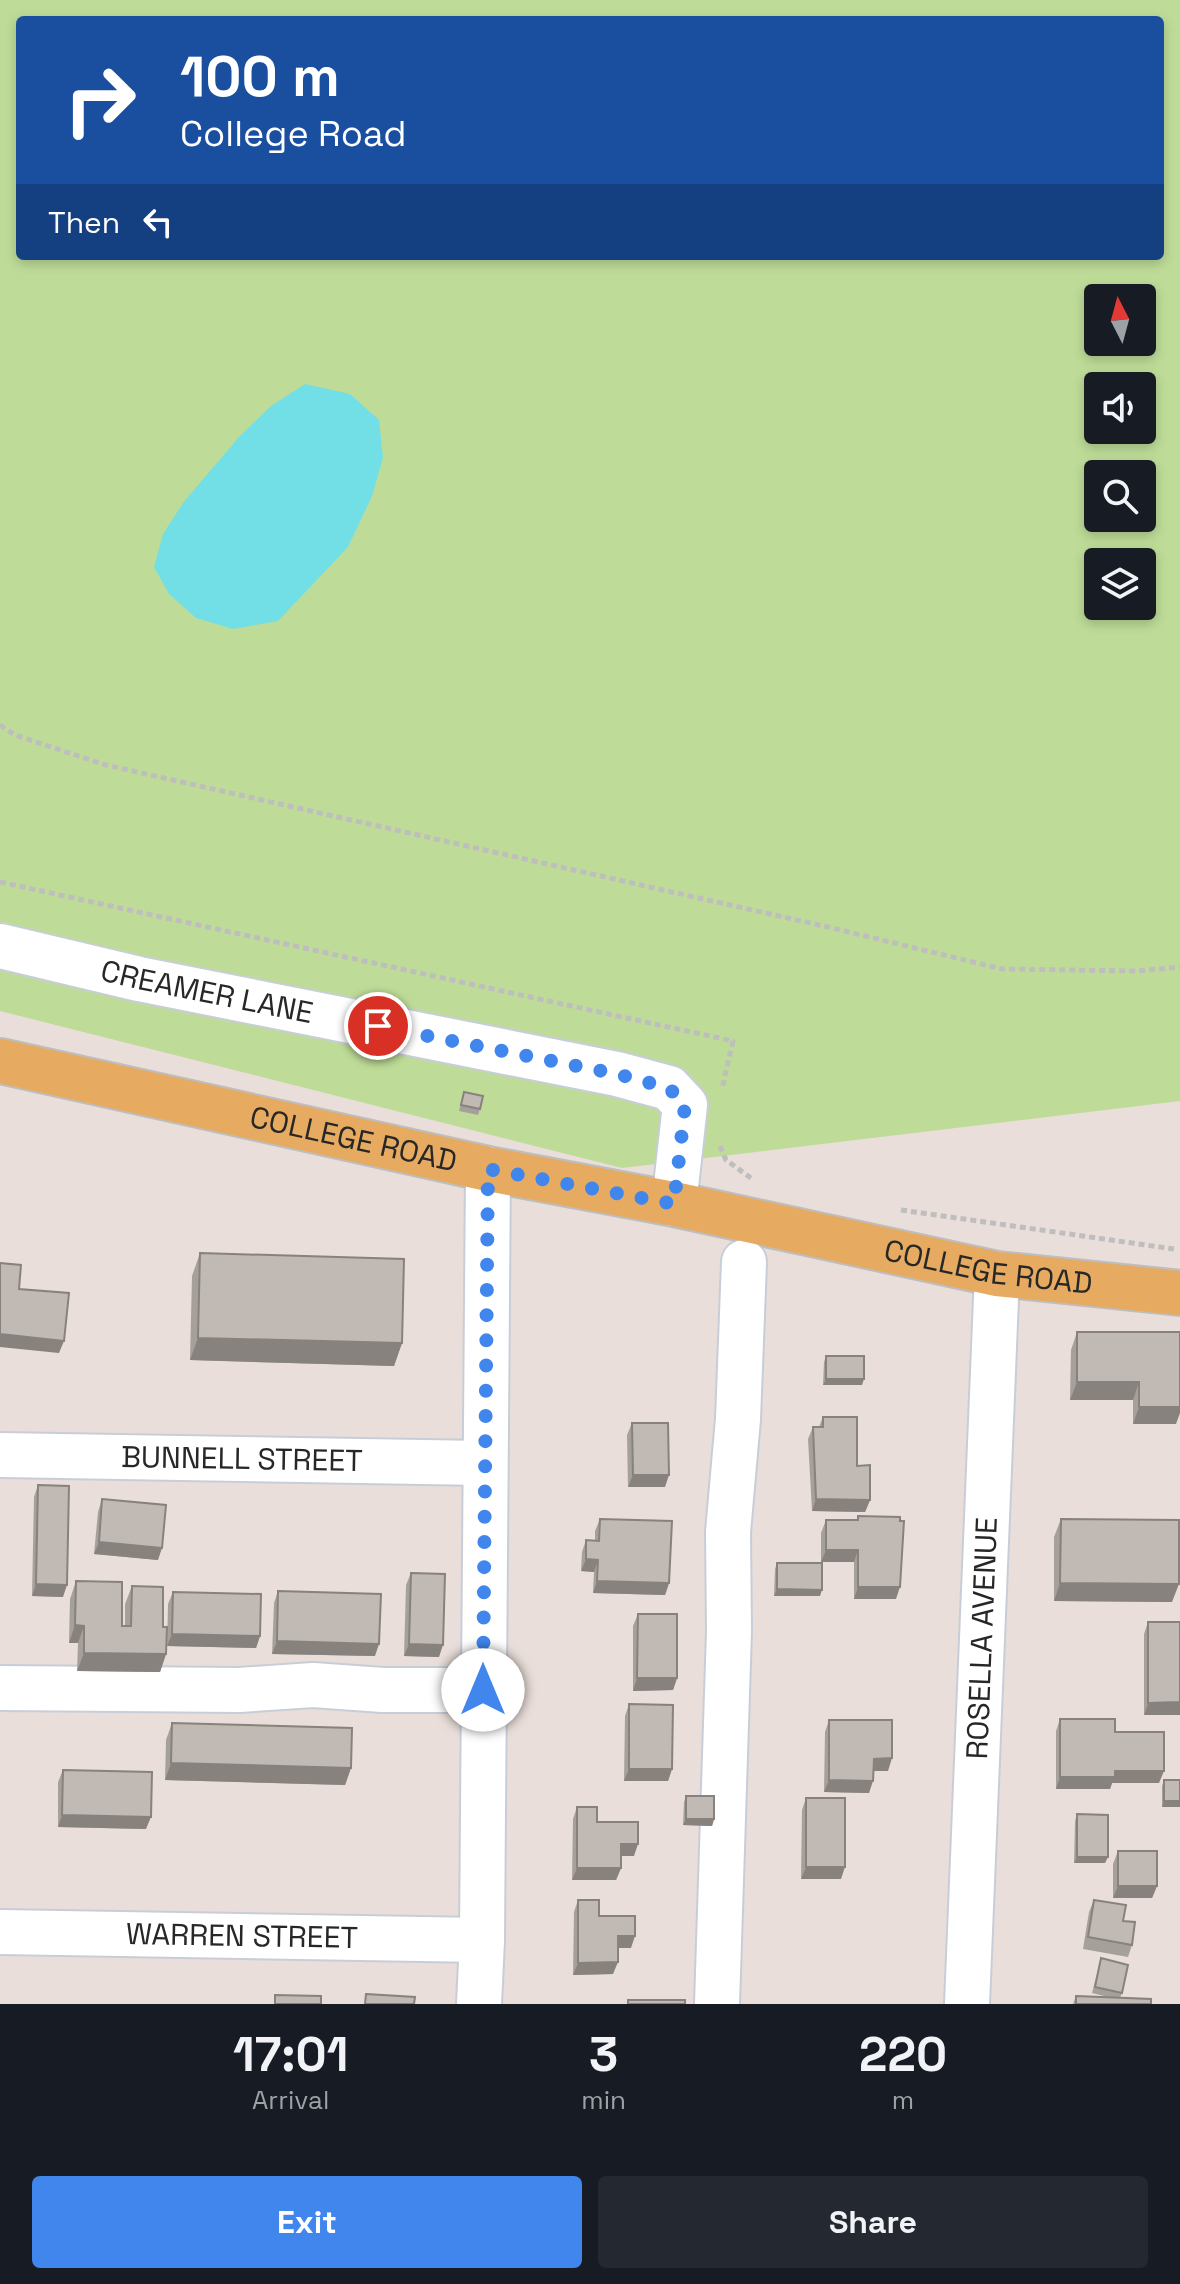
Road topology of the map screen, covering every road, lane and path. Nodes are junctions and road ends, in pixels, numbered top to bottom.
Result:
1 (0, 725) edge
2 (0, 946) edge
3 (1180, 967) edge
4 (0, 1061) edge
5 (488, 1169) junction
6 (674, 1204) junction
7 (744, 1262) dead end
8 (997, 1274) junction
9 (1180, 1293) edge
10 (0, 1455) edge
11 (484, 1463) junction
12 (0, 1688) edge
13 (483, 1690) junction
14 (0, 1932) edge
15 (482, 1940) junction
16 (479, 2004) edge
17 (717, 2004) edge
18 (967, 2004) edge

1 - 3 path
2 - 6 street, CREAMER LANE
4 - 5 main road, COLLEGE ROAD
5 - 6 main road, COLLEGE ROAD
5 - 11 street
6 - 8 main road, COLLEGE ROAD
7 - 17 street
8 - 9 main road, COLLEGE ROAD
8 - 18 street, ROSELLA AVENUE
10 - 11 street, BUNNELL STREET
11 - 13 street
12 - 13 street
13 - 15 street
14 - 15 street, WARREN STREET
15 - 16 street

